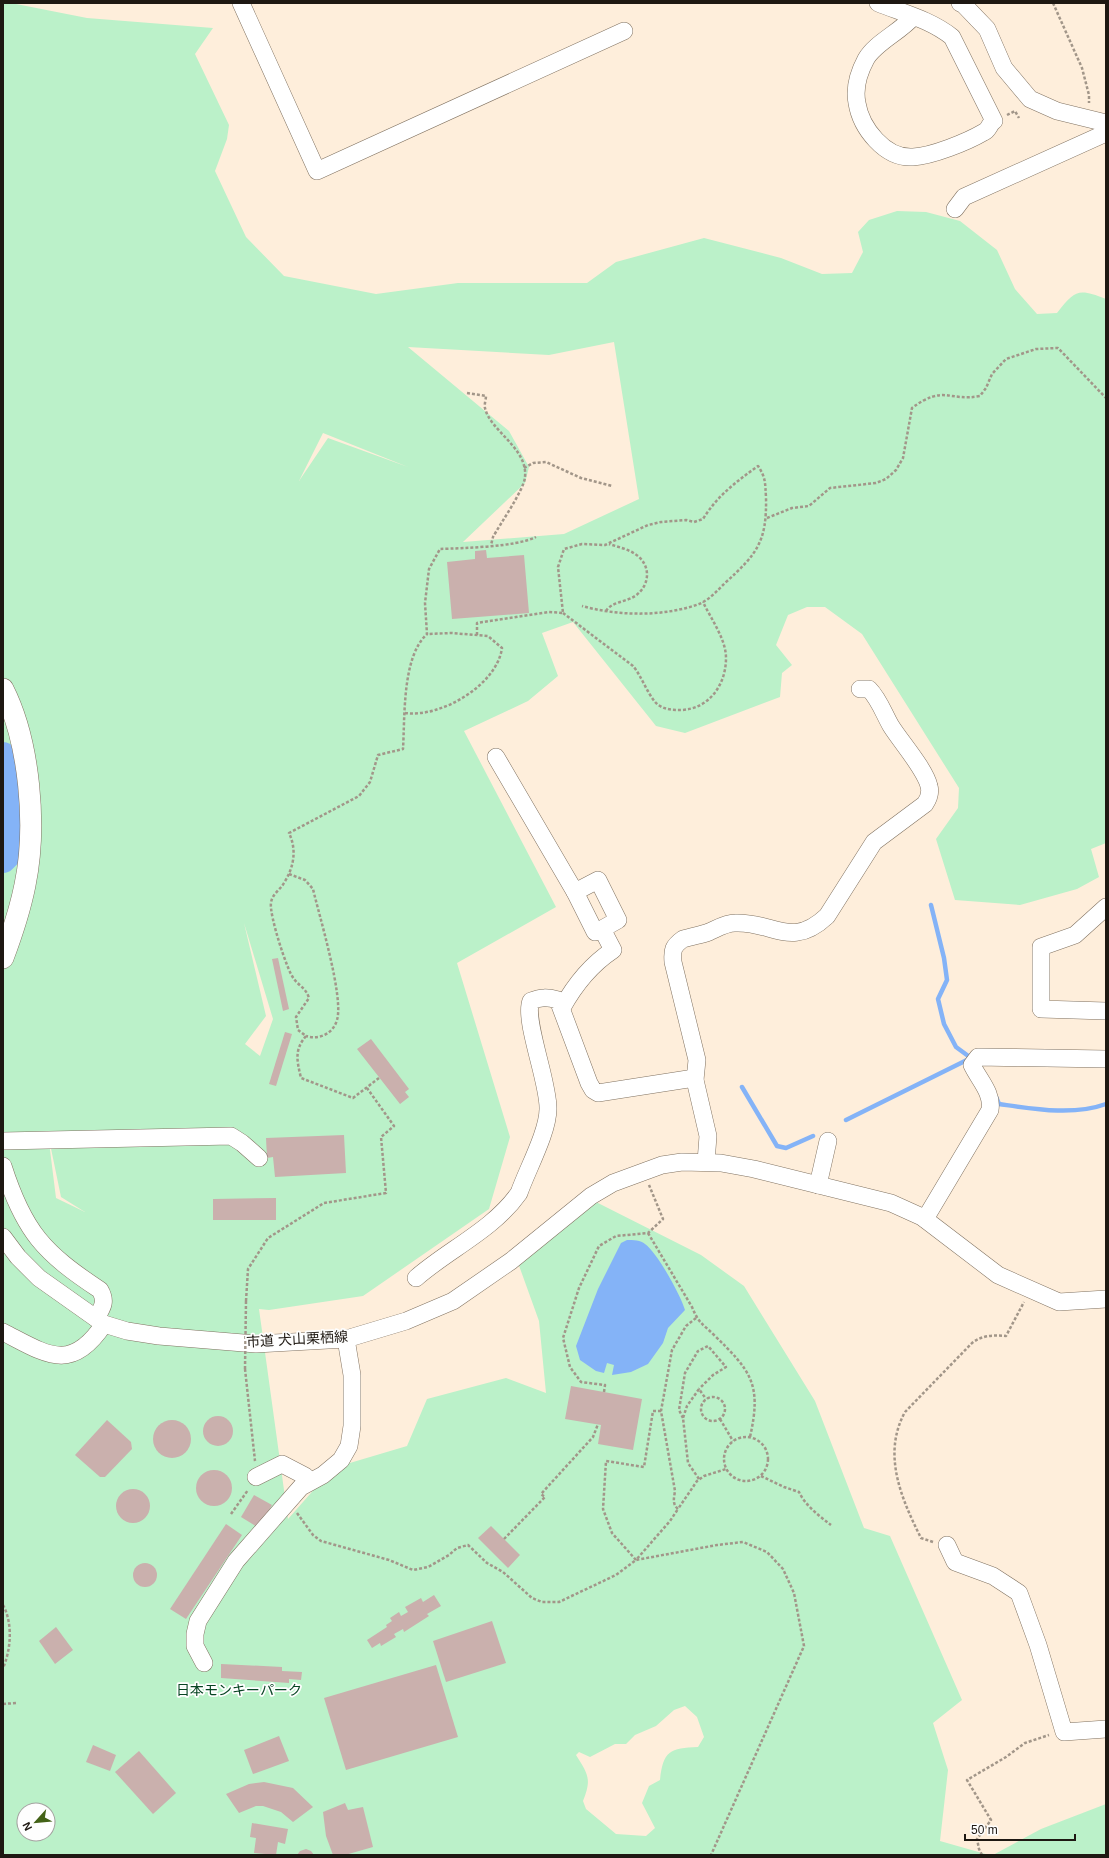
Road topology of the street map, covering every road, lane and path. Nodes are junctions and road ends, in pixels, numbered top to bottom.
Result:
1 (241, 3) edge
2 (878, 3) edge
3 (960, 3) edge
4 (1052, 3) edge
5 (913, 17) junction
6 (624, 31) dead end
7 (1089, 120) junction
8 (1106, 123) edge
9 (1106, 133) edge
10 (955, 209) dead end
11 (467, 394) dead end
12 (1106, 398) edge
13 (524, 468) junction
14 (612, 486) dead end
15 (767, 518) junction
16 (536, 537) dead end
17 (609, 544) junction
18 (491, 546) junction
19 (703, 602) junction
20 (582, 606) dead end
21 (606, 611) junction
22 (563, 613) junction
23 (427, 634) junction
24 (477, 635) junction
25 (3, 689) edge
26 (860, 689) dead end
27 (405, 713) junction
28 (496, 757) dead end
29 (288, 874) junction
30 (575, 892) junction
31 (1106, 907) edge
32 (602, 929) junction
33 (3, 958) edge
34 (562, 1008) junction
35 (1106, 1011) edge
36 (306, 1036) junction
37 (1106, 1059) edge
38 (379, 1078) dead end
39 (695, 1080) junction
40 (367, 1088) junction
41 (3, 1141) edge
42 (828, 1141) dead end
43 (259, 1158) dead end
44 (714, 1162) junction
45 (3, 1166) edge
46 (647, 1178) dead end
47 (818, 1185) junction
48 (925, 1219) junction
49 (648, 1233) junction
50 (3, 1238) edge
51 (416, 1278) dead end
52 (1030, 1290) junction
53 (1106, 1299) edge
54 (696, 1318) junction
55 (100, 1321) junction
56 (3, 1332) edge
57 (346, 1338) junction
58 (699, 1389) junction
59 (604, 1392) dead end
60 (706, 1399) junction
61 (661, 1412) junction
62 (683, 1418) junction
63 (720, 1419) junction
64 (598, 1424) dead end
65 (750, 1437) junction
66 (733, 1441) junction
67 (726, 1469) junction
68 (762, 1476) junction
69 (256, 1477) junction
70 (699, 1479) junction
71 (310, 1481) junction
72 (288, 1501) junction
73 (678, 1509) junction
74 (231, 1514) dead end
75 (831, 1525) dead end
76 (504, 1539) dead end
77 (947, 1545) joint
78 (636, 1560) junction
79 (3, 1606) edge
80 (204, 1663) dead end
81 (3, 1668) edge
82 (16, 1703) dead end
83 (3, 1704) edge
84 (1106, 1729) edge
85 (1064, 1732) junction
86 (711, 1855) edge
87 (982, 1855) edge

1 - 6 street
2 - 5 street
3 - 7 street
4 - 7 path
5 - 5 street
7 - 8 street
9 - 10 street
11 - 13 path
12 - 15 path
13 - 14 path
13 - 18 path
15 - 17 path
15 - 19 path
16 - 18 path
17 - 21 path
17 - 22 path
18 - 23 path
19 - 21 path
19 - 22 path
20 - 21 path
22 - 24 path
23 - 24 path
23 - 27 path
24 - 27 path
25 - 33 main road
26 - 39 street
27 - 29 path
28 - 30 street
29 - 36 path
29 - 36 path
30 - 32 street
30 - 32 street
31 - 35 street
32 - 34 street
34 - 39 street
34 - 51 street
36 - 40 path
37 - 48 street
38 - 40 path
39 - 44 street
40 - 69 path, bridge
41 - 43 street
42 - 47 street
44 - 47 street, 市道 犬山栗栖線
44 - 57 street, 市道 犬山栗栖線
45 - 55 street
46 - 49 path
47 - 48 street, 市道 犬山栗栖線
48 - 52 street, 市道 犬山栗栖線
49 - 54 path
49 - 59 path
50 - 55 street, 市道 犬山栗栖線
52 - 53 street, 市道 犬山栗栖線
52 - 77 path
54 - 61 path
54 - 65 path
55 - 56 street
55 - 57 street, 市道 犬山栗栖線
57 - 71 street
58 - 60 path
58 - 62 path
58 - 62 path
60 - 63 path
60 - 63 path
61 - 73 path
61 - 78 path
62 - 70 path
63 - 66 path
64 - 76 path
65 - 66 path
65 - 68 path
66 - 67 path
67 - 68 path
67 - 70 path
68 - 75 path
69 - 71 street
69 - 74 path
70 - 73 path
71 - 72 street
72 - 78 path
72 - 80 street
73 - 78 path
77 - 85 street
78 - 86 path
79 - 81 path
82 - 83 path
84 - 85 street
85 - 87 path

